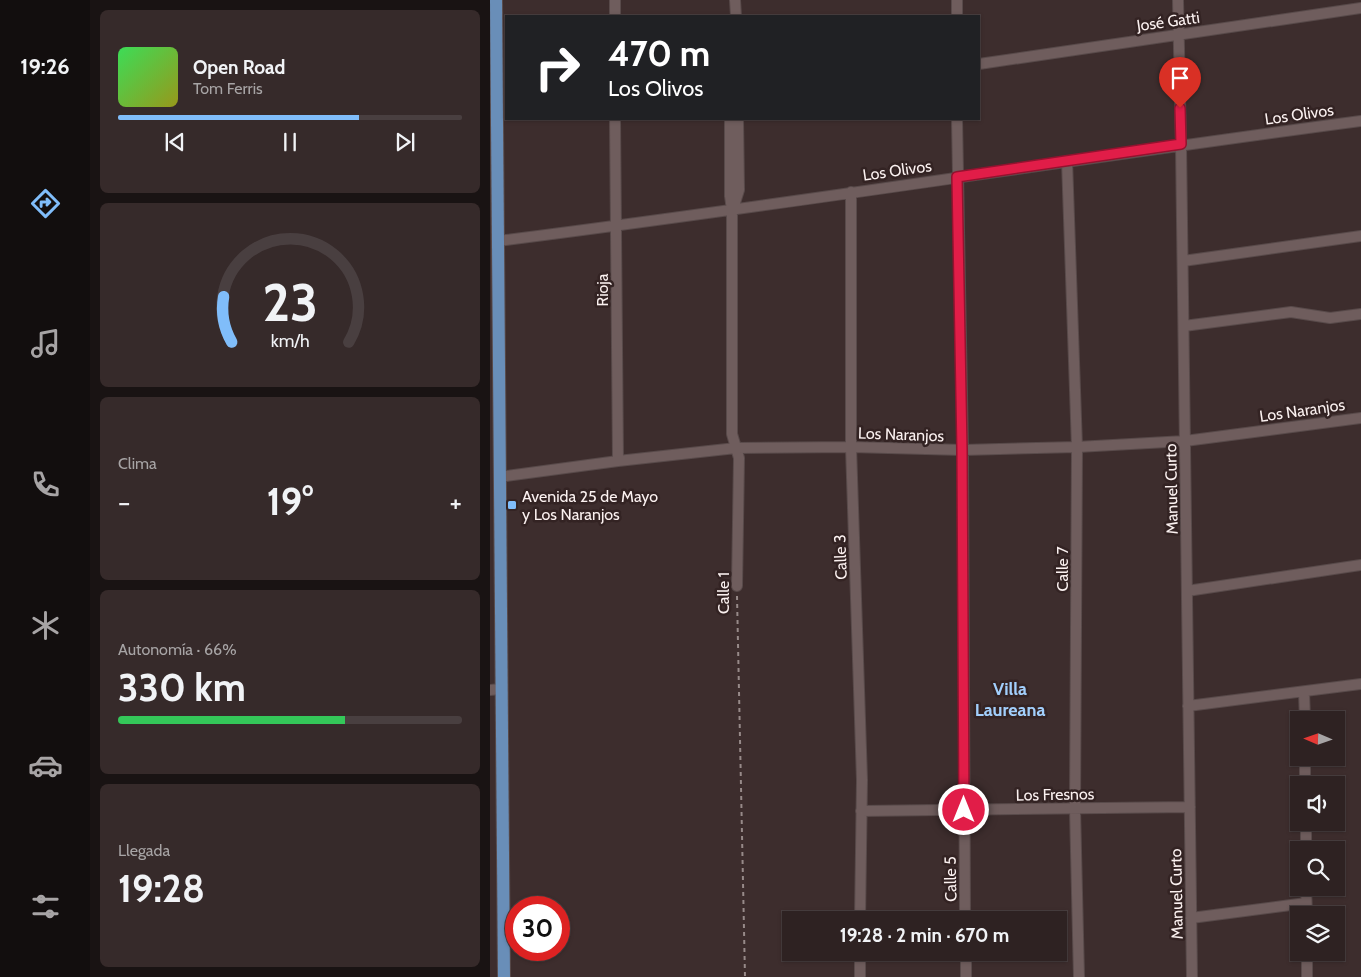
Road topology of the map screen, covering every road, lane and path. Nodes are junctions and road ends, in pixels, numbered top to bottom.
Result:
1 (496, 0) edge
2 (614, 0) edge
3 (729, 0) edge
4 (736, 0) edge
5 (957, 0) edge
6 (1178, 0) edge
7 (1361, 8) edge
8 (615, 15) edge
9 (729, 15) edge
10 (736, 15) edge
11 (957, 15) edge
12 (1178, 35) junction
13 (980, 64) edge
14 (615, 120) edge
15 (730, 120) edge
16 (738, 120) edge
17 (957, 120) edge
18 (1361, 121) edge
19 (1181, 144) junction
20 (1067, 161) junction
21 (957, 177) junction
22 (852, 192) junction
23 (732, 210) junction
24 (616, 226) junction
25 (1361, 236) edge
26 (498, 241) junction
27 (1183, 261) junction
28 (1361, 314) edge
29 (1184, 326) junction
30 (1361, 418) edge
31 (1185, 441) junction
32 (851, 447) junction
33 (736, 448) junction
34 (1077, 448) junction
35 (962, 450) junction
36 (618, 461) junction
37 (499, 477) junction
38 (1361, 565) edge
39 (737, 586) joint
40 (1187, 591) junction
41 (1361, 684) edge
42 (496, 689) edge
43 (1304, 692) junction
44 (1188, 706) junction
45 (1305, 711) edge
46 (1190, 807) junction
47 (1075, 809) junction
48 (964, 810) junction
49 (861, 811) junction
50 (1306, 896) edge
51 (1306, 903) joint
52 (860, 911) edge
53 (965, 911) edge
54 (1191, 918) junction
55 (860, 961) edge
56 (966, 961) edge
57 (1307, 961) edge
58 (504, 977) edge
59 (745, 977) edge
60 (860, 977) edge
61 (966, 977) edge
62 (1079, 977) edge
63 (1192, 977) edge
64 (1307, 977) edge

1 - 26 main road
2 - 8 street
3 - 9 street
4 - 10 street
5 - 11 street
6 - 12 street, Manuel Curto
7 - 12 street, José Gatti
12 - 13 street, José Gatti
12 - 19 street, Manuel Curto
14 - 24 street, Rioja
15 - 23 street, Calle 1
16 - 23 street, Calle 1
17 - 21 street, Calle 5
18 - 19 street, Los Olivos
19 - 20 street, Los Olivos
19 - 27 street, Manuel Curto
20 - 21 street, Los Olivos
20 - 34 street, Calle 7
21 - 22 street, Los Olivos
21 - 35 street, Calle 5
22 - 23 street, Los Olivos
22 - 32 street, Calle 3
23 - 24 street, Los Olivos
23 - 33 street, Calle 1
24 - 26 street, Los Olivos
24 - 36 street, Rioja
25 - 27 street
26 - 37 main road
27 - 29 street, Manuel Curto
28 - 29 street
29 - 31 street, Manuel Curto
30 - 31 street, Los Naranjos
31 - 34 street, Los Naranjos
31 - 40 street, Manuel Curto
32 - 33 street, Los Naranjos
32 - 35 street, Los Naranjos
32 - 49 street, Calle 3
33 - 36 street, Los Naranjos
33 - 39 street, Calle 1
34 - 35 street, Los Naranjos
34 - 47 street, Calle 7
35 - 48 street, Calle 5
36 - 37 street, Los Naranjos
37 - 42 main road
38 - 40 street
39 - 59 path, Calle 1
40 - 44 street, Manuel Curto
41 - 43 street
42 - 58 main road
43 - 44 street
43 - 45 street
44 - 46 street, Manuel Curto
46 - 47 street, Los Fresnos
46 - 54 street, Manuel Curto
47 - 48 street, Los Fresnos
47 - 62 street, Calle 7
48 - 49 street, Los Fresnos
48 - 53 street, Calle 5
49 - 52 street, Calle 3
50 - 51 street
51 - 54 street
54 - 63 street, Manuel Curto
55 - 60 street
56 - 61 street
57 - 64 street

